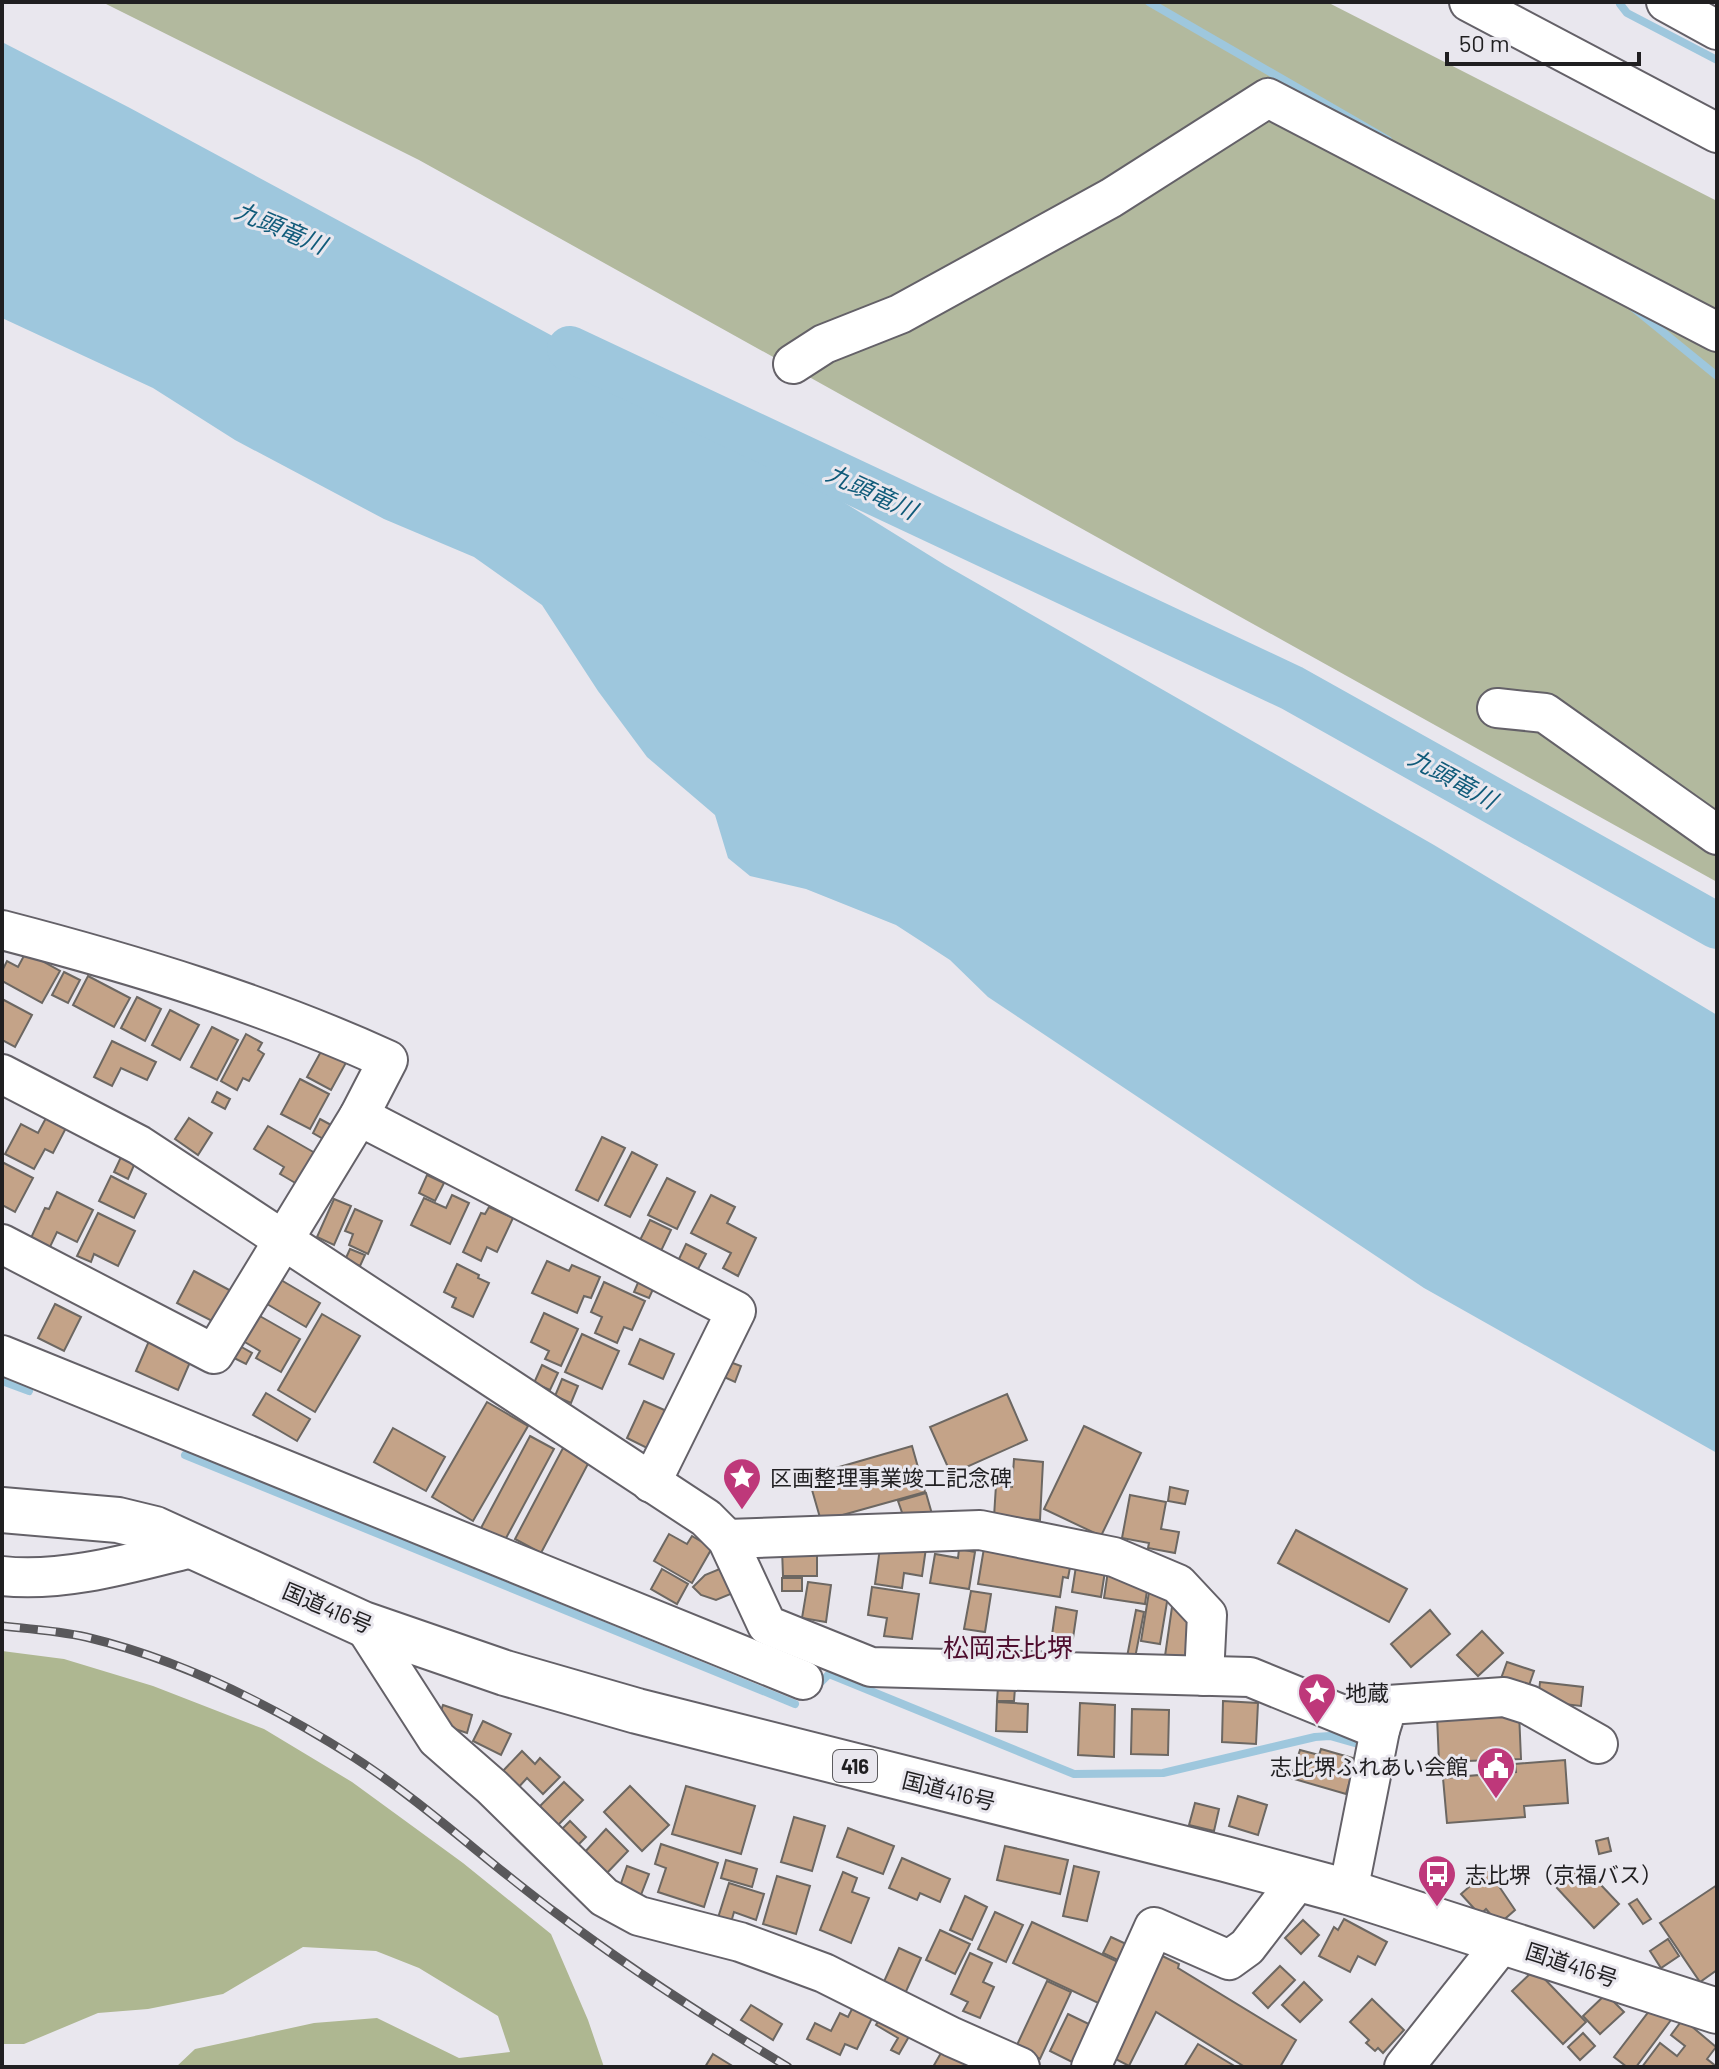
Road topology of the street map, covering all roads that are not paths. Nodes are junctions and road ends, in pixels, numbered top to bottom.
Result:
1 (1469, 2) edge
2 (1666, 2) edge
3 (1717, 30) edge
4 (1717, 133) edge
5 (1717, 332) edge
6 (793, 364) dead end
7 (1497, 708) dead end
8 (1717, 835) edge
9 (2, 930) edge
10 (2, 1074) edge
11 (359, 1116) junction
12 (283, 1241) junction
13 (2, 1244) edge
14 (2, 1355) edge
15 (651, 1483) junction
16 (2, 1510) edge
17 (727, 1539) junction
18 (195, 1547) junction
19 (2, 1576) edge
20 (363, 1624) junction
21 (1204, 1676) junction
22 (803, 1680) dead end
23 (1380, 1730) junction
24 (1598, 1744) dead end
25 (1299, 1879) junction
26 (1348, 1892) junction
27 (1503, 1942) junction
28 (1717, 2011) edge
29 (999, 2063) edge
30 (1091, 2067) edge
31 (1404, 2067) edge

1 - 4 street
2 - 3 street
5 - 6 street
7 - 8 street
9 - 11 street
10 - 12 street
11 - 12 street
11 - 15 street
12 - 13 street
12 - 15 street
14 - 22 street
15 - 17 street
16 - 18 highway, 国道416号 / 416
17 - 21 street
17 - 21 street
18 - 19 street
18 - 20 highway, 国道416号 / 416
20 - 25 highway, 国道416号 / 416
20 - 29 street
21 - 23 street
23 - 24 street
23 - 26 street
25 - 26 highway, 国道416号 / 416
25 - 30 street
26 - 27 highway, 国道416号 / 416
27 - 28 highway, 国道416号 / 416
27 - 31 street

